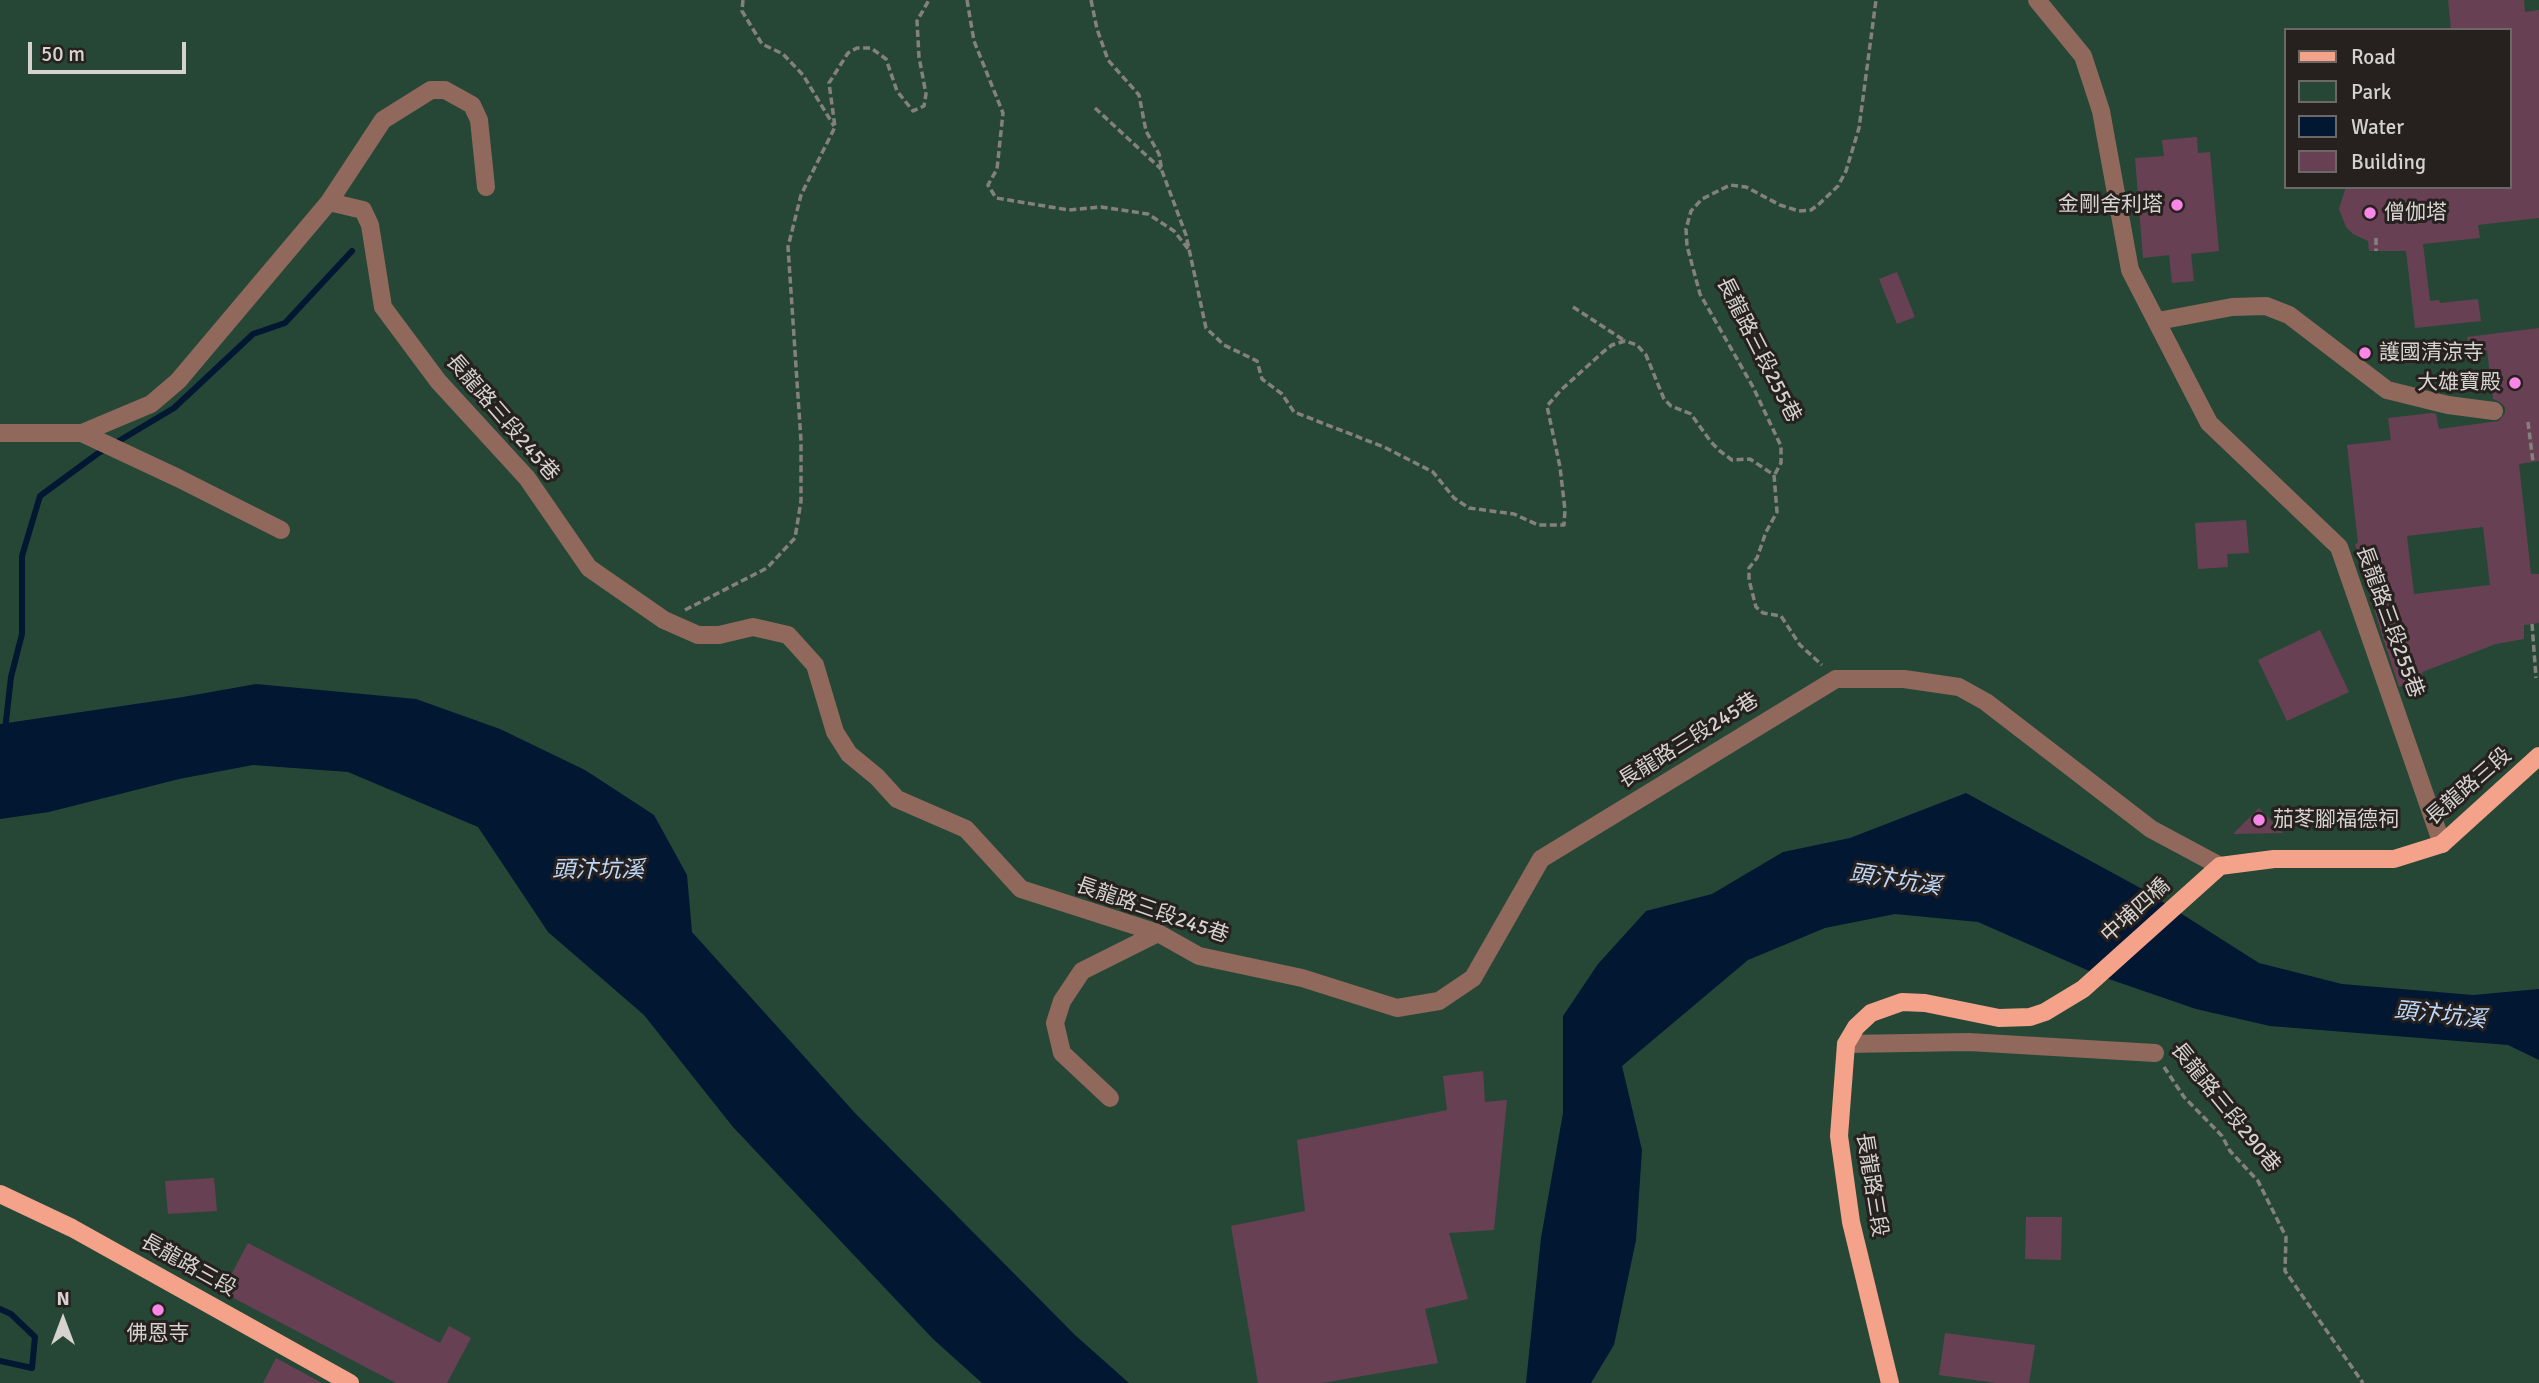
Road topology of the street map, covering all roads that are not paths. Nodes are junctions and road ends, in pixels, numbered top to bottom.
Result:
1 (2036, 0) edge
2 (486, 187) dead end
3 (329, 202) junction
4 (2158, 321) junction
5 (2494, 411) dead end
6 (0, 433) edge
7 (82, 433) junction
8 (281, 530) dead end
9 (2539, 756) edge
10 (2442, 844) junction
11 (2220, 866) junction
12 (1158, 933) junction
13 (1846, 1044) junction
14 (2155, 1053) road end
15 (1110, 1098) dead end
16 (0, 1194) edge
17 (350, 1383) edge
18 (1890, 1383) edge

1 - 4 lane, 長龍路三段255巷
2 - 3 lane
3 - 7 lane
3 - 12 lane, 長龍路三段245巷
4 - 5 lane
4 - 10 lane, 長龍路三段255巷
6 - 7 lane
7 - 8 lane
9 - 10 main road, 長龍路三段
10 - 11 main road, 長龍路三段
11 - 12 lane, 長龍路三段245巷
11 - 13 main road, 中埔四橋
12 - 15 lane
13 - 14 lane, 長龍路三段290巷
13 - 18 main road, 長龍路三段
16 - 17 main road, 長龍路三段

